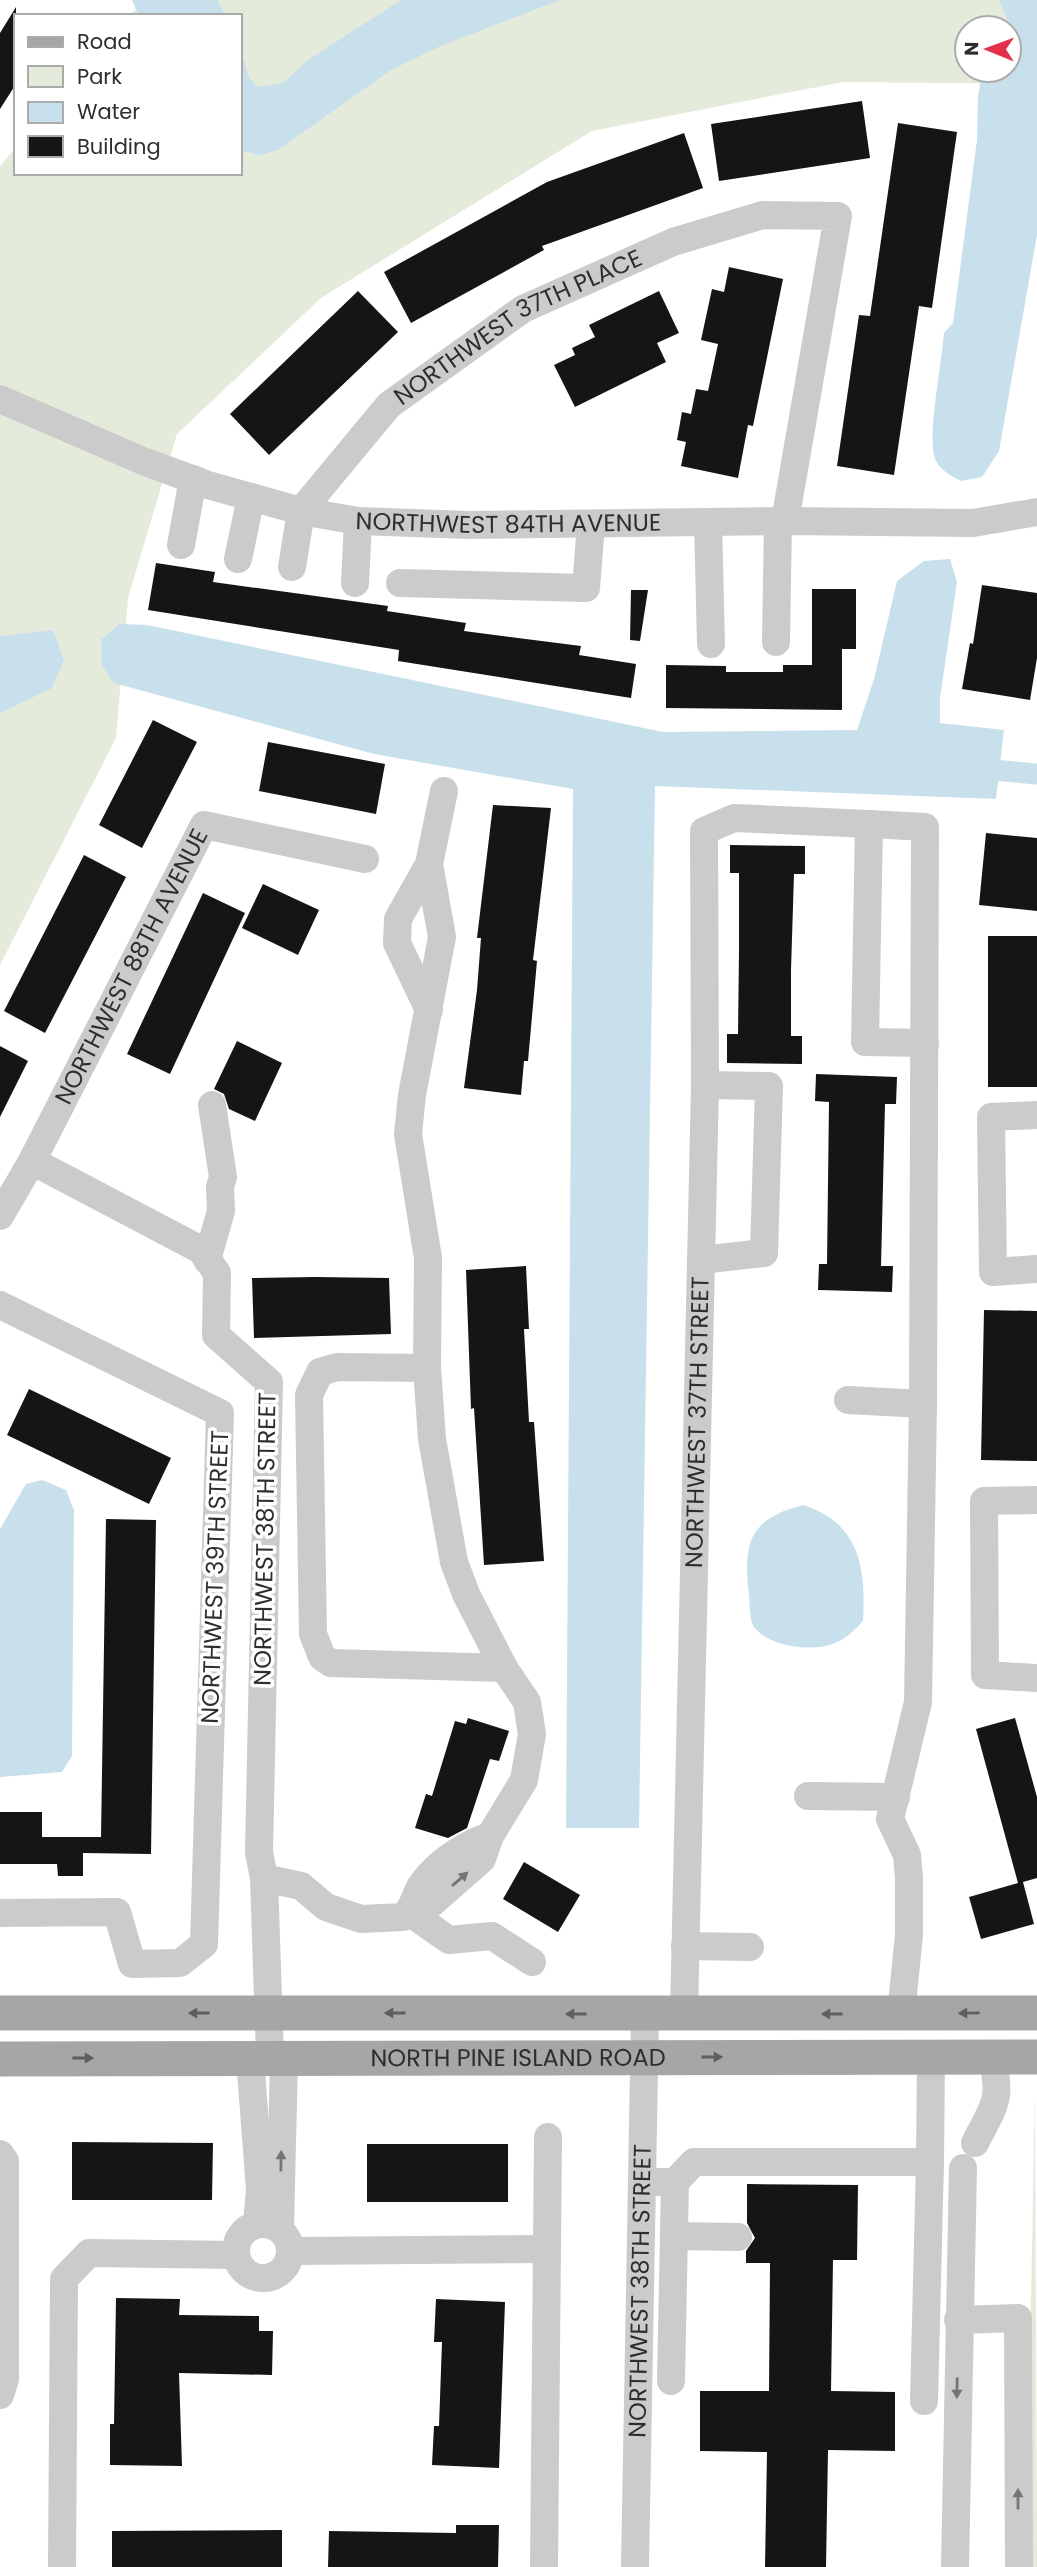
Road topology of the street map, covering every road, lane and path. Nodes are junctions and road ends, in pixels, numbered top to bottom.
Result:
1 (0, 399) edge
2 (193, 480) junction
3 (251, 497) junction
4 (301, 511) junction
5 (1037, 512) edge
6 (359, 521) junction
7 (781, 521) junction
8 (708, 522) junction
9 (591, 524) junction
10 (181, 545) dead end
11 (238, 558) dead end
12 (292, 567) dead end
13 (355, 583) dead end
14 (400, 583) dead end
15 (776, 642) dead end
16 (711, 643) dead end
17 (444, 791) dead end
18 (869, 824) junction
19 (365, 859) dead end
20 (429, 864) junction
21 (429, 1010) junction
22 (925, 1043) junction
23 (705, 1085) junction
24 (212, 1105) dead end
25 (1037, 1115) edge
26 (32, 1161) junction
27 (0, 1216) edge
28 (207, 1260) junction
29 (701, 1260) junction
30 (1037, 1269) edge
31 (0, 1305) edge
32 (427, 1368) junction
33 (848, 1400) dead end
34 (923, 1404) junction
35 (1037, 1500) edge
36 (504, 1668) junction
37 (1037, 1678) edge
38 (808, 1796) dead end
39 (895, 1797) junction
40 (264, 1878) junction
41 (412, 1908) junction
42 (0, 1913) edge
43 (685, 1946) junction
44 (750, 1947) dead end
45 (532, 1962) dead end
46 (0, 2013) edge
47 (267, 2013) junction
48 (1037, 2013) edge
49 (645, 2014) junction
50 (684, 2014) junction
51 (901, 2014) junction
52 (992, 2056) junction
53 (644, 2057) junction
54 (1037, 2057) edge
55 (268, 2058) junction
56 (931, 2058) junction
57 (0, 2059) edge
58 (548, 2137) dead end
59 (0, 2154) edge
60 (930, 2162) junction
61 (642, 2182) junction
62 (675, 2182) junction
63 (276, 2235) junction
64 (674, 2236) junction
65 (738, 2237) dead end
66 (547, 2249) junction
67 (236, 2255) junction
68 (958, 2320) junction
69 (671, 2381) dead end
70 (0, 2395) edge
71 (924, 2401) dead end
72 (62, 2567) edge
73 (544, 2567) edge
74 (635, 2567) edge
75 (955, 2567) edge
76 (1018, 2567) edge

1 - 2 street, NORTHWEST 84TH AVENUE
2 - 3 street, NORTHWEST 84TH AVENUE
2 - 10 street
3 - 4 street, NORTHWEST 84TH AVENUE
3 - 11 street
4 - 6 street, NORTHWEST 84TH AVENUE
4 - 7 street, NORTHWEST 37TH PLACE
4 - 12 street
5 - 7 street, NORTHWEST 84TH AVENUE
6 - 9 street, NORTHWEST 84TH AVENUE
6 - 13 street
7 - 8 street, NORTHWEST 84TH AVENUE
7 - 15 street
8 - 9 street, NORTHWEST 84TH AVENUE
8 - 16 street
9 - 14 street
17 - 20 street
18 - 22 street
18 - 22 street
18 - 23 street, NORTHWEST 37TH STREET
19 - 26 street, NORTHWEST 88TH AVENUE
20 - 21 street
20 - 21 street
21 - 32 street
22 - 34 street
23 - 29 street, NORTHWEST 37TH STREET
23 - 29 street
24 - 28 street
25 - 30 street
26 - 27 street, NORTHWEST 88TH AVENUE
26 - 28 street
28 - 40 street, NORTHWEST 38TH STREET
29 - 43 street, NORTHWEST 37TH STREET
31 - 42 street, NORTHWEST 39TH STREET
32 - 36 street
32 - 36 street, NORTHWEST 38TH STREET
33 - 34 street
34 - 39 street
35 - 37 street
36 - 41 street
38 - 39 street
39 - 51 street
40 - 41 street
40 - 47 street, NORTHWEST 38TH STREET
41 - 45 street
43 - 44 street
43 - 50 street, NORTHWEST 37TH STREET
47 -> 46 main road, NORTH PINE ISLAND ROAD
49 -> 47 main road, NORTH PINE ISLAND ROAD
47 - 55 street, NORTHWEST 38TH STREET
48 -> 51 main road, NORTH PINE ISLAND ROAD
49 - 50 main road, NORTH PINE ISLAND ROAD
49 - 53 street, NORTHWEST 38TH STREET
51 -> 50 main road, NORTH PINE ISLAND ROAD
52 - 54 main road, NORTH PINE ISLAND ROAD
52 - 56 main road, NORTH PINE ISLAND ROAD
52 - 68 street
53 - 55 main road, NORTH PINE ISLAND ROAD
53 -> 56 main road, NORTH PINE ISLAND ROAD
53 - 61 street, NORTHWEST 38TH STREET
57 -> 55 main road, NORTH PINE ISLAND ROAD
55 - 63 street, NORTHWEST 38TH STREET
56 - 60 street
58 - 66 street
59 - 70 street
60 - 62 street
60 - 71 street
61 - 62 street
61 - 74 street, NORTHWEST 38TH STREET
62 - 64 street
63 - 66 street
63 - 67 street
63 - 67 street
64 - 65 street
64 - 69 street
66 - 73 street
67 - 72 street
68 -> 75 street
76 -> 68 street

